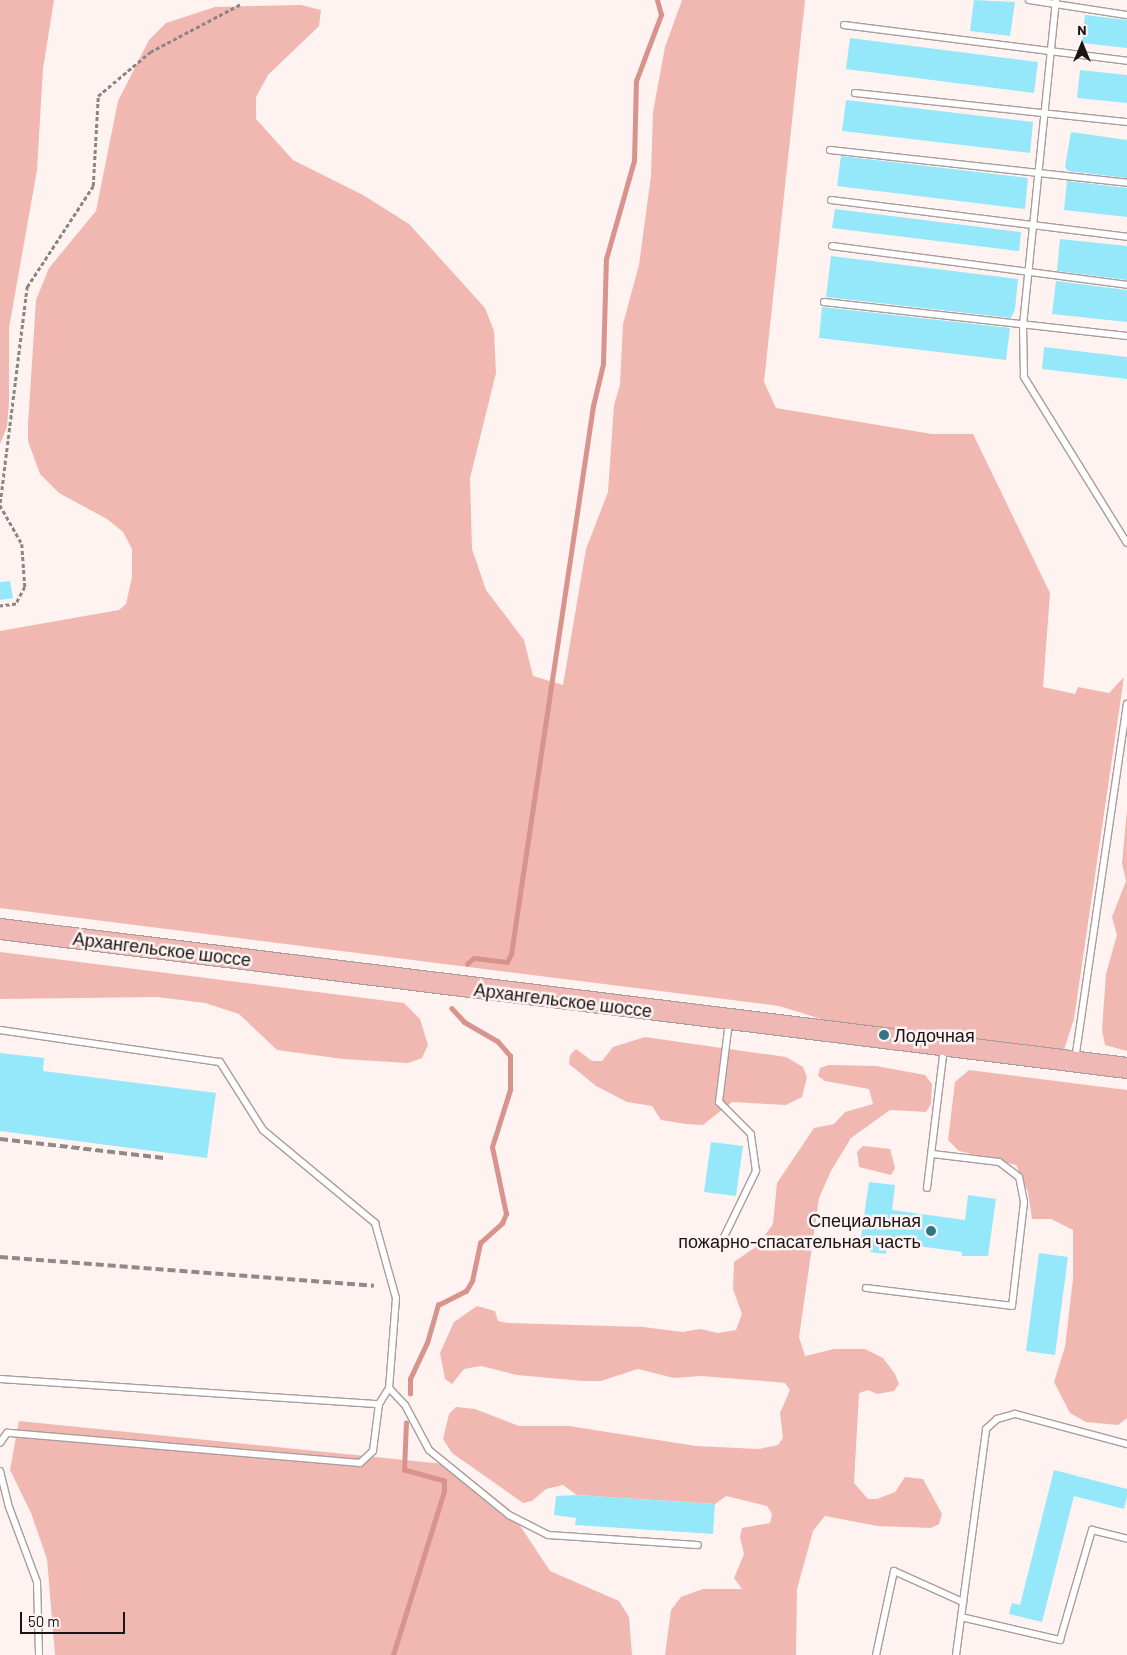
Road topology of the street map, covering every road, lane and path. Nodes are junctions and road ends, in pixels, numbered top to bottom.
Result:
1 (1028, 0) edge
2 (1056, 2) edge
3 (241, 4) dead end
4 (1127, 15) edge
5 (844, 25) dead end
6 (1052, 52) junction
7 (1127, 61) edge
8 (854, 93) dead end
9 (1046, 113) junction
10 (1127, 122) edge
11 (830, 150) dead end
12 (1038, 175) junction
13 (1127, 183) edge
14 (831, 200) dead end
15 (1033, 225) junction
16 (1127, 237) edge
17 (832, 246) dead end
18 (1028, 270) junction
19 (1127, 285) edge
20 (824, 302) dead end
21 (1023, 325) junction
22 (1127, 336) edge
23 (0, 504) edge
24 (1127, 543) edge
25 (0, 606) edge
26 (1127, 704) edge
27 (0, 929) edge
28 (729, 1021) junction
29 (0, 1030) edge
30 (944, 1047) junction
31 (1075, 1061) junction
32 (1127, 1068) edge
33 (932, 1154) junction
34 (928, 1188) dead end
35 (723, 1239) dead end
36 (866, 1288) dead end
37 (0, 1379) edge
38 (389, 1388) junction
39 (379, 1404) junction
40 (0, 1443) edge
41 (1127, 1444) edge
42 (0, 1471) edge
43 (1127, 1539) edge
44 (698, 1545) dead end
45 (963, 1602) junction
46 (961, 1617) junction
47 (39, 1655) edge
48 (876, 1655) edge
49 (956, 1655) edge

1 - 2 lane
2 - 4 lane
2 - 6 lane
3 - 23 path
5 - 6 lane
6 - 7 lane
6 - 9 lane
8 - 9 lane
9 - 10 lane
9 - 12 lane
11 - 12 lane
12 - 13 lane
12 - 15 lane
14 - 15 lane
15 - 16 lane
15 - 18 lane
17 - 18 lane
18 - 19 lane
18 - 21 lane
20 - 21 lane
21 - 22 lane
21 - 24 lane
23 - 25 path
26 - 31 lane
27 - 28 main road, Архангельское шоссе
28 - 30 main road, Архангельское шоссе
28 - 35 lane
29 - 38 lane
30 - 31 main road, Архангельское шоссе
30 - 33 lane
31 - 32 main road, Архангельское шоссе
33 - 34 lane
33 - 36 lane
37 - 39 lane
38 - 39 lane
38 - 44 lane
39 - 40 lane
41 - 45 lane
42 - 47 lane
43 - 46 lane
45 - 46 lane
45 - 48 lane
46 - 49 lane

